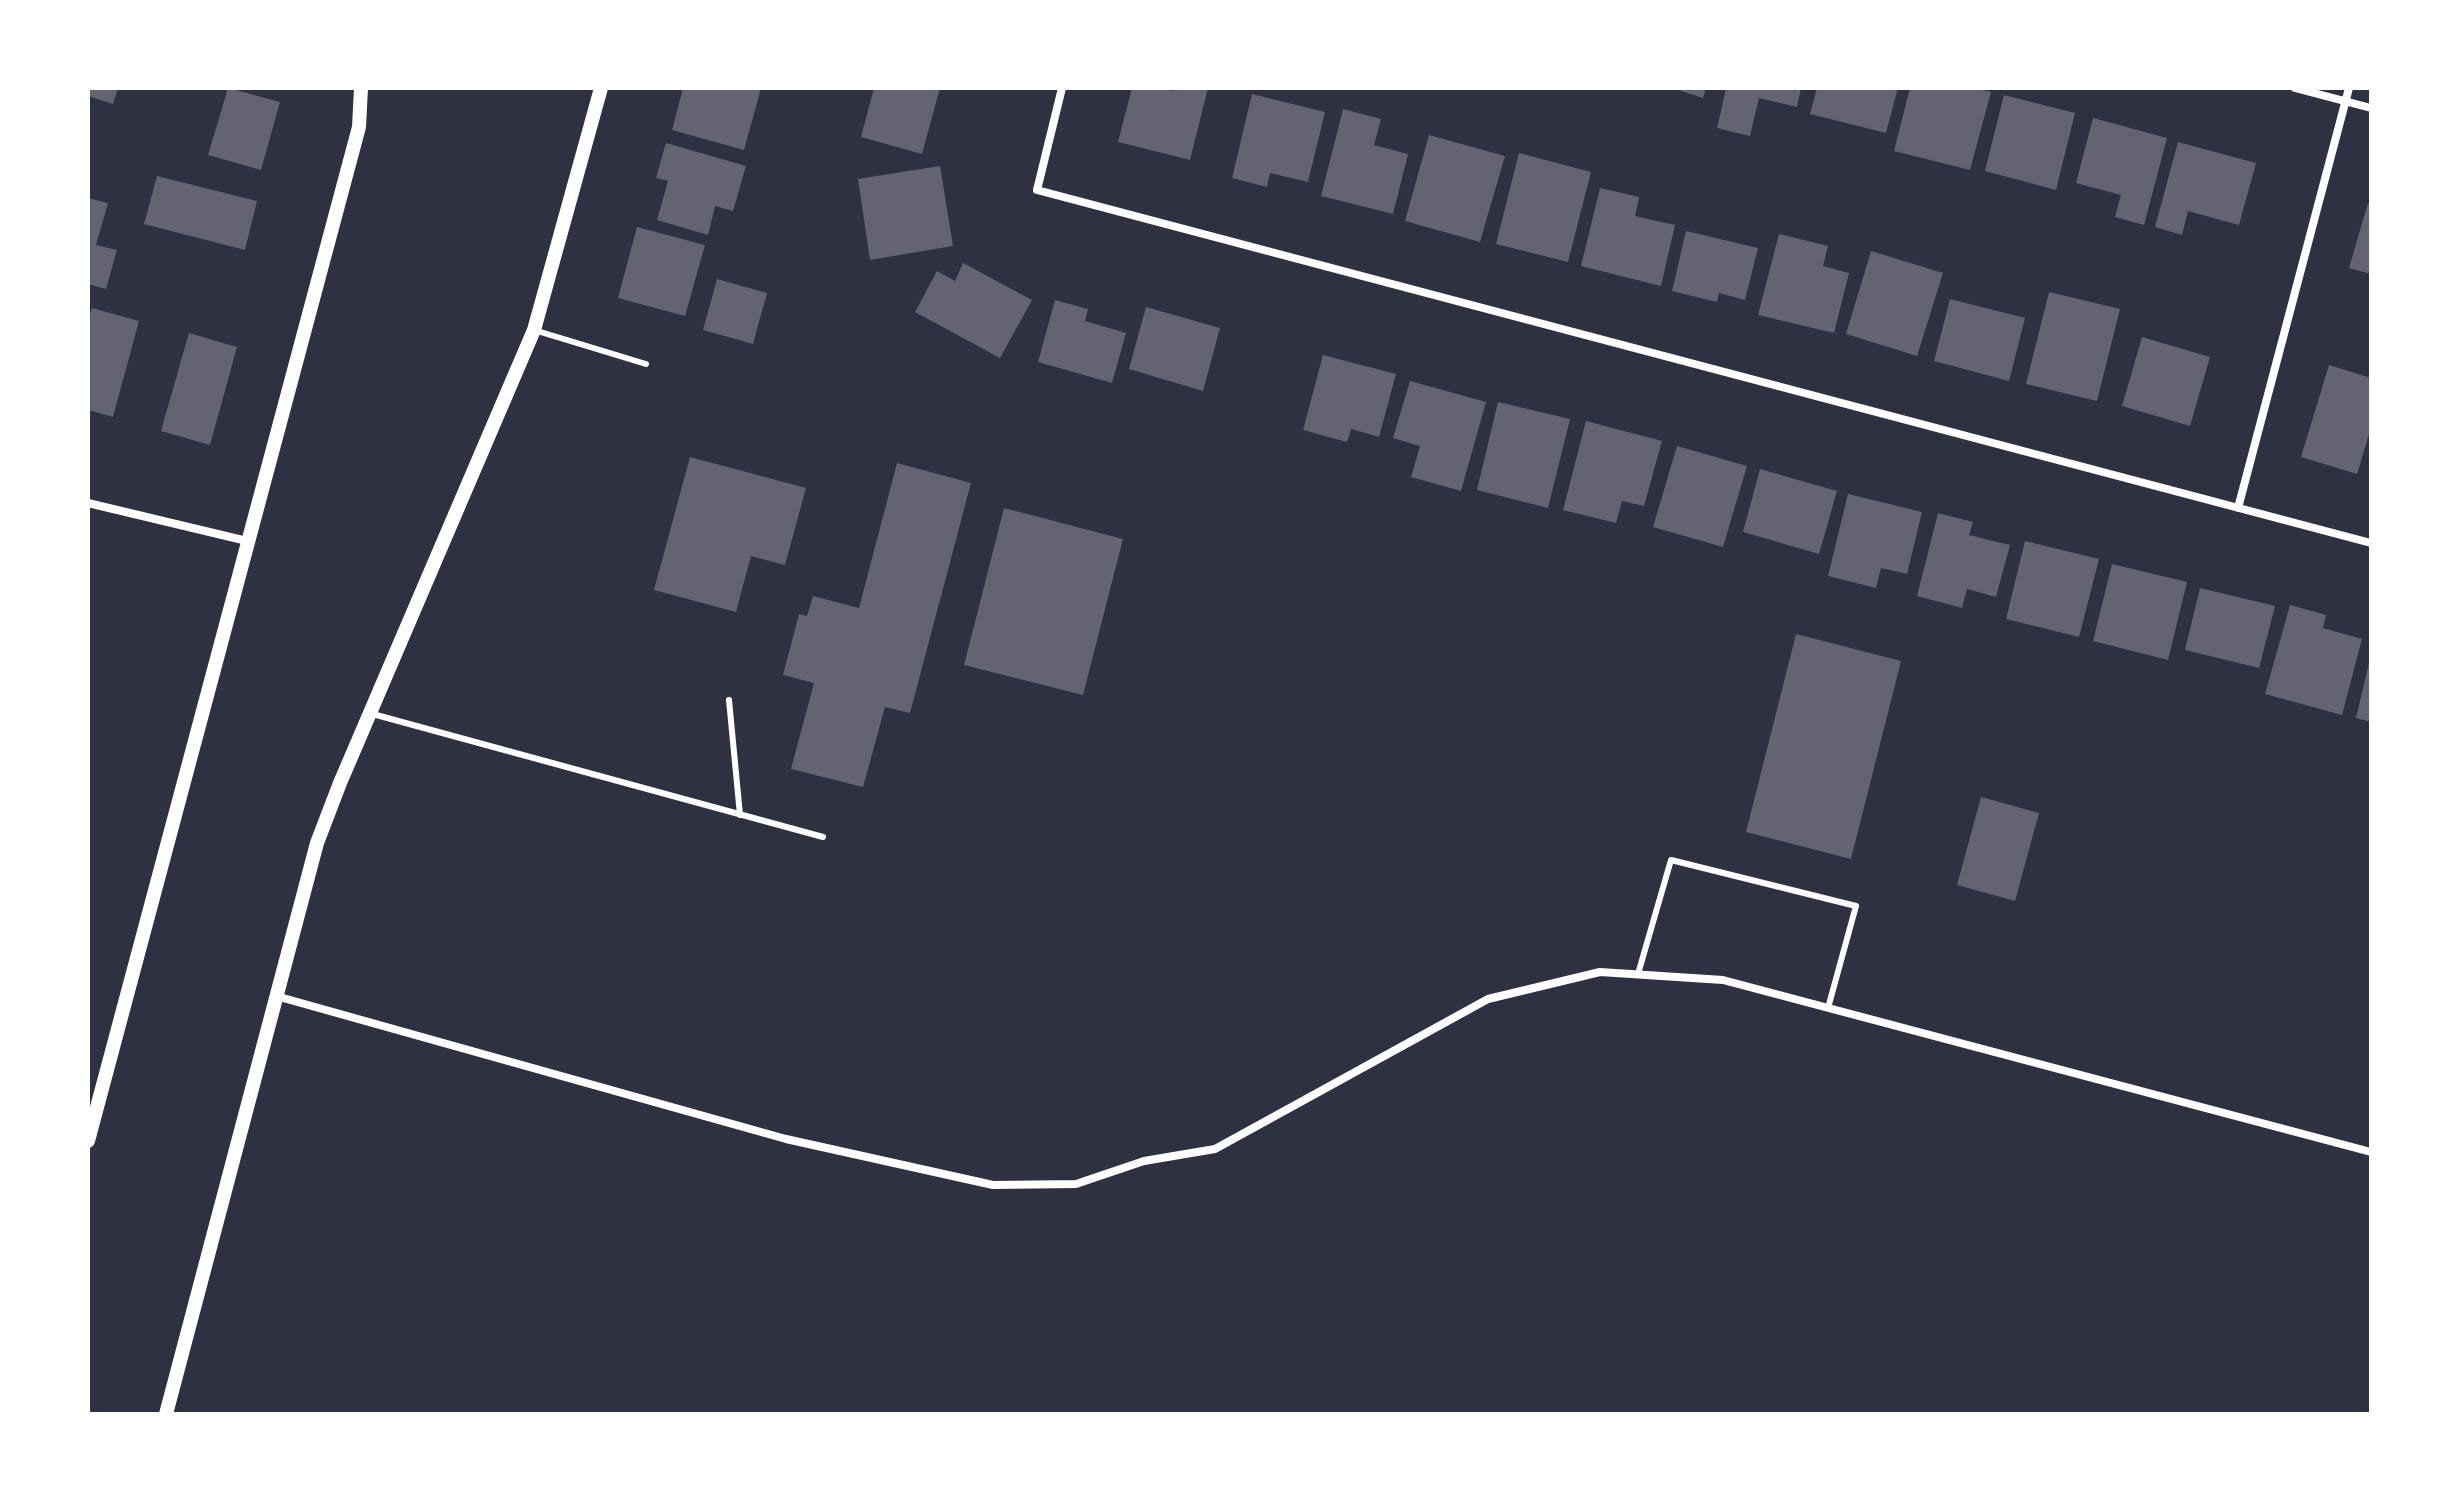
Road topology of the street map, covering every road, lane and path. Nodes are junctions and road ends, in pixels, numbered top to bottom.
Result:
1 (361, 88) edge
2 (601, 88) edge
3 (1062, 88) edge
4 (2295, 88) edge
5 (2349, 88) edge
6 (2345, 101) junction
7 (2371, 108) edge
8 (534, 330) junction
9 (646, 364) dead end
10 (88, 503) edge
11 (2238, 508) junction
12 (247, 541) junction
13 (2371, 543) edge
14 (729, 700) dead end
15 (369, 713) junction
16 (740, 815) junction
17 (823, 837) dead end
18 (1638, 974) junction
19 (276, 996) junction
20 (1828, 1008) junction
21 (88, 1141) edge
22 (2371, 1152) edge
23 (166, 1414) edge

1 - 12 street
2 - 8 street
3 - 11 street
4 - 6 street
5 - 6 street
6 - 7 street
6 - 11 street
8 - 9 lane
8 - 15 street
10 - 12 street
11 - 13 street
12 - 21 street
14 - 16 lane
15 - 16 lane
15 - 19 street
16 - 17 lane
18 - 19 street
18 - 20 street
18 - 20 lane
19 - 23 street
20 - 22 street

